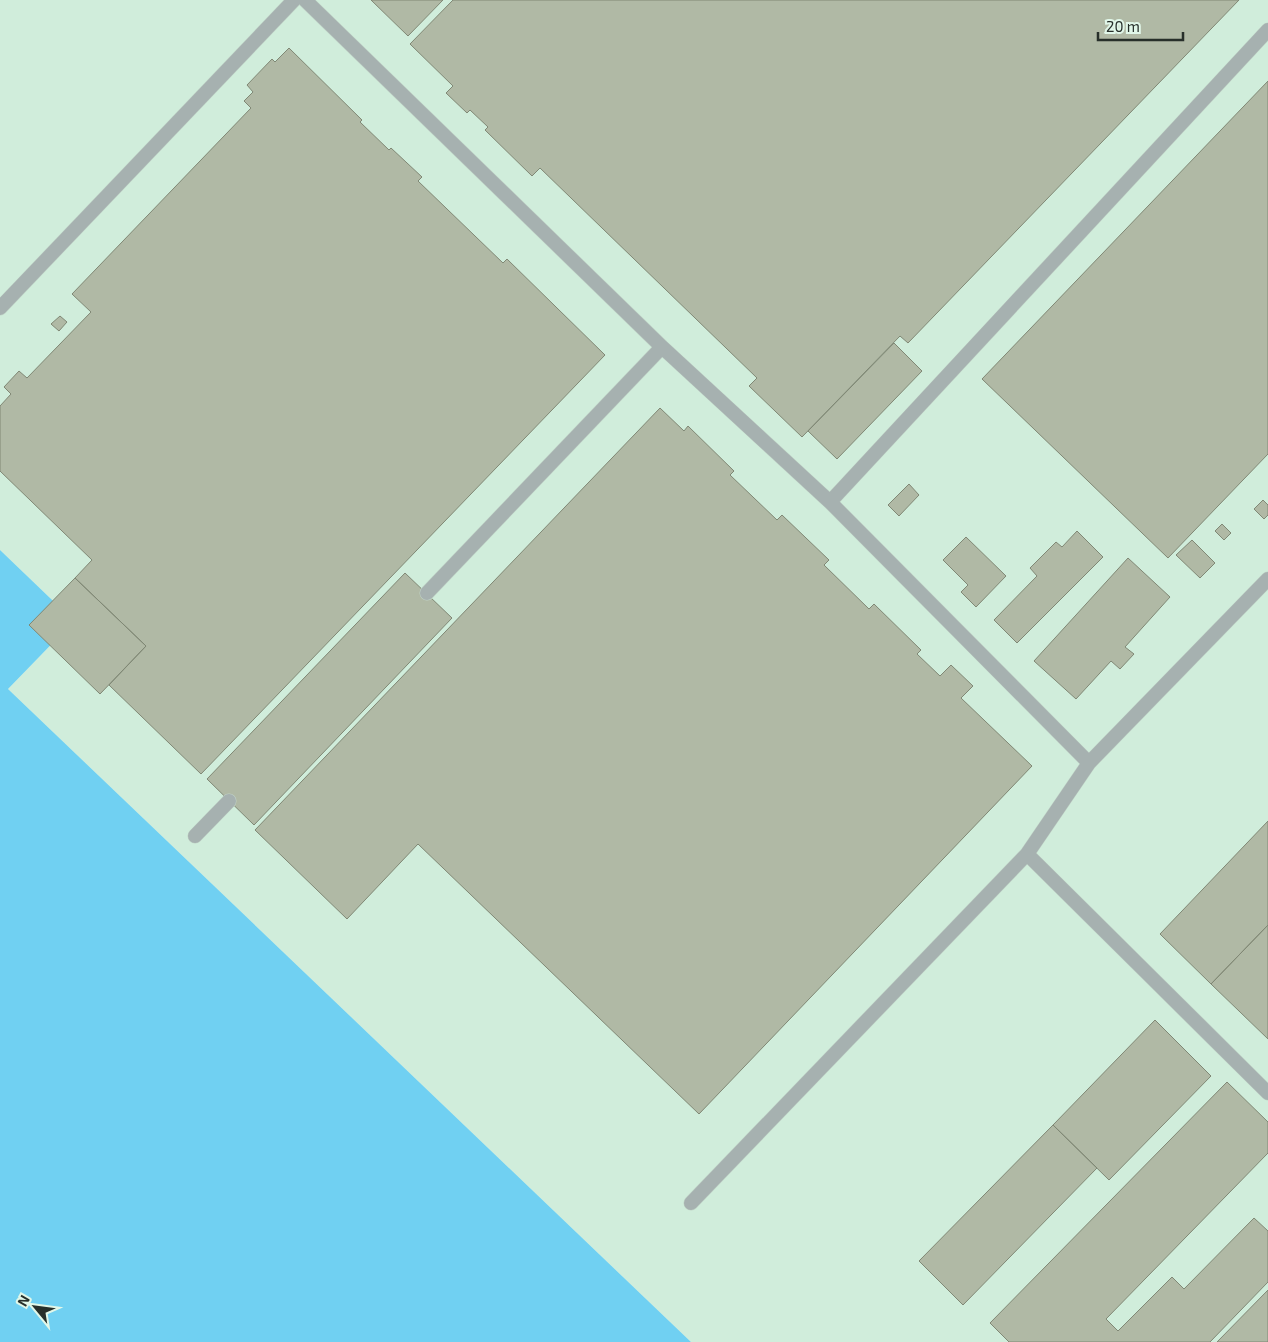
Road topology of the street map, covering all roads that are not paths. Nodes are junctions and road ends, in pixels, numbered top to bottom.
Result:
1 (294, 0) edge
2 (305, 0) edge
3 (1268, 30) edge
4 (0, 308) edge
5 (662, 347) junction
6 (830, 502) junction
7 (1268, 579) edge
8 (427, 593) dead end
9 (1090, 763) junction
10 (229, 801) dead end
11 (195, 836) dead end
12 (1027, 854) junction
13 (1268, 1094) edge
14 (691, 1203) dead end

1 - 4 lane
2 - 5 lane
3 - 6 lane
5 - 6 lane
5 - 8 lane
6 - 9 lane
7 - 9 lane
9 - 12 lane
10 - 11 lane
12 - 13 lane
12 - 14 lane

